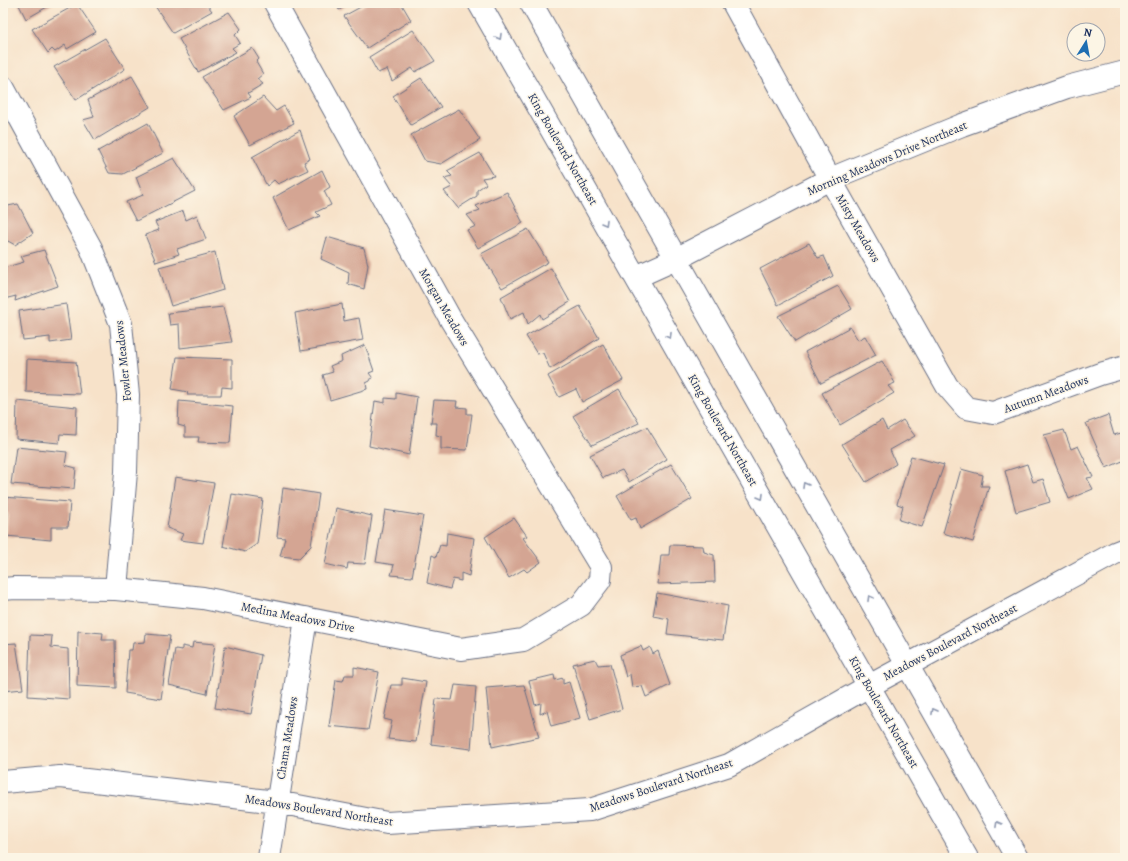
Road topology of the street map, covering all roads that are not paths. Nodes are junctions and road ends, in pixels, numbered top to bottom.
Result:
1 (275, 3) edge
2 (479, 3) edge
3 (531, 3) edge
4 (733, 3) edge
5 (1125, 72) edge
6 (3, 87) edge
7 (830, 179) junction
8 (676, 259) junction
9 (636, 277) junction
10 (1125, 366) edge
11 (966, 408) joint
12 (1125, 549) edge
13 (3, 589) edge
14 (116, 589) junction
15 (581, 605) joint
16 (306, 618) junction
17 (908, 665) junction
18 (869, 686) junction
19 (3, 782) edge
20 (277, 802) junction
21 (268, 858) edge
22 (967, 858) edge
23 (1017, 858) edge

1 - 15 street, Morgan Meadows
2 -> 9 street, King Boulevard Northeast
3 - 8 street
4 - 7 street, Misty Meadows
5 - 7 street, Morning Meadows Drive Northeast
6 - 14 street, Fowler Meadows
7 - 8 street, Morning Meadows Drive Northeast
7 - 11 street, Misty Meadows
8 - 9 street, Morning Meadows Drive Northeast
17 -> 8 street
9 -> 18 street, King Boulevard Northeast
10 - 11 street, Autumn Meadows
12 - 17 street, Meadows Boulevard Northeast
13 - 14 street, Medina Meadows Drive
14 - 16 street, Medina Meadows Drive
15 - 16 street, Medina Meadows Drive
16 - 20 street, Chama Meadows
17 - 18 street, Meadows Boulevard Northeast
23 -> 17 street
18 - 20 street, Meadows Boulevard Northeast
18 - 22 street, King Boulevard Northeast
19 - 20 street, Meadows Boulevard Northeast
20 - 21 street, Chama Meadows

